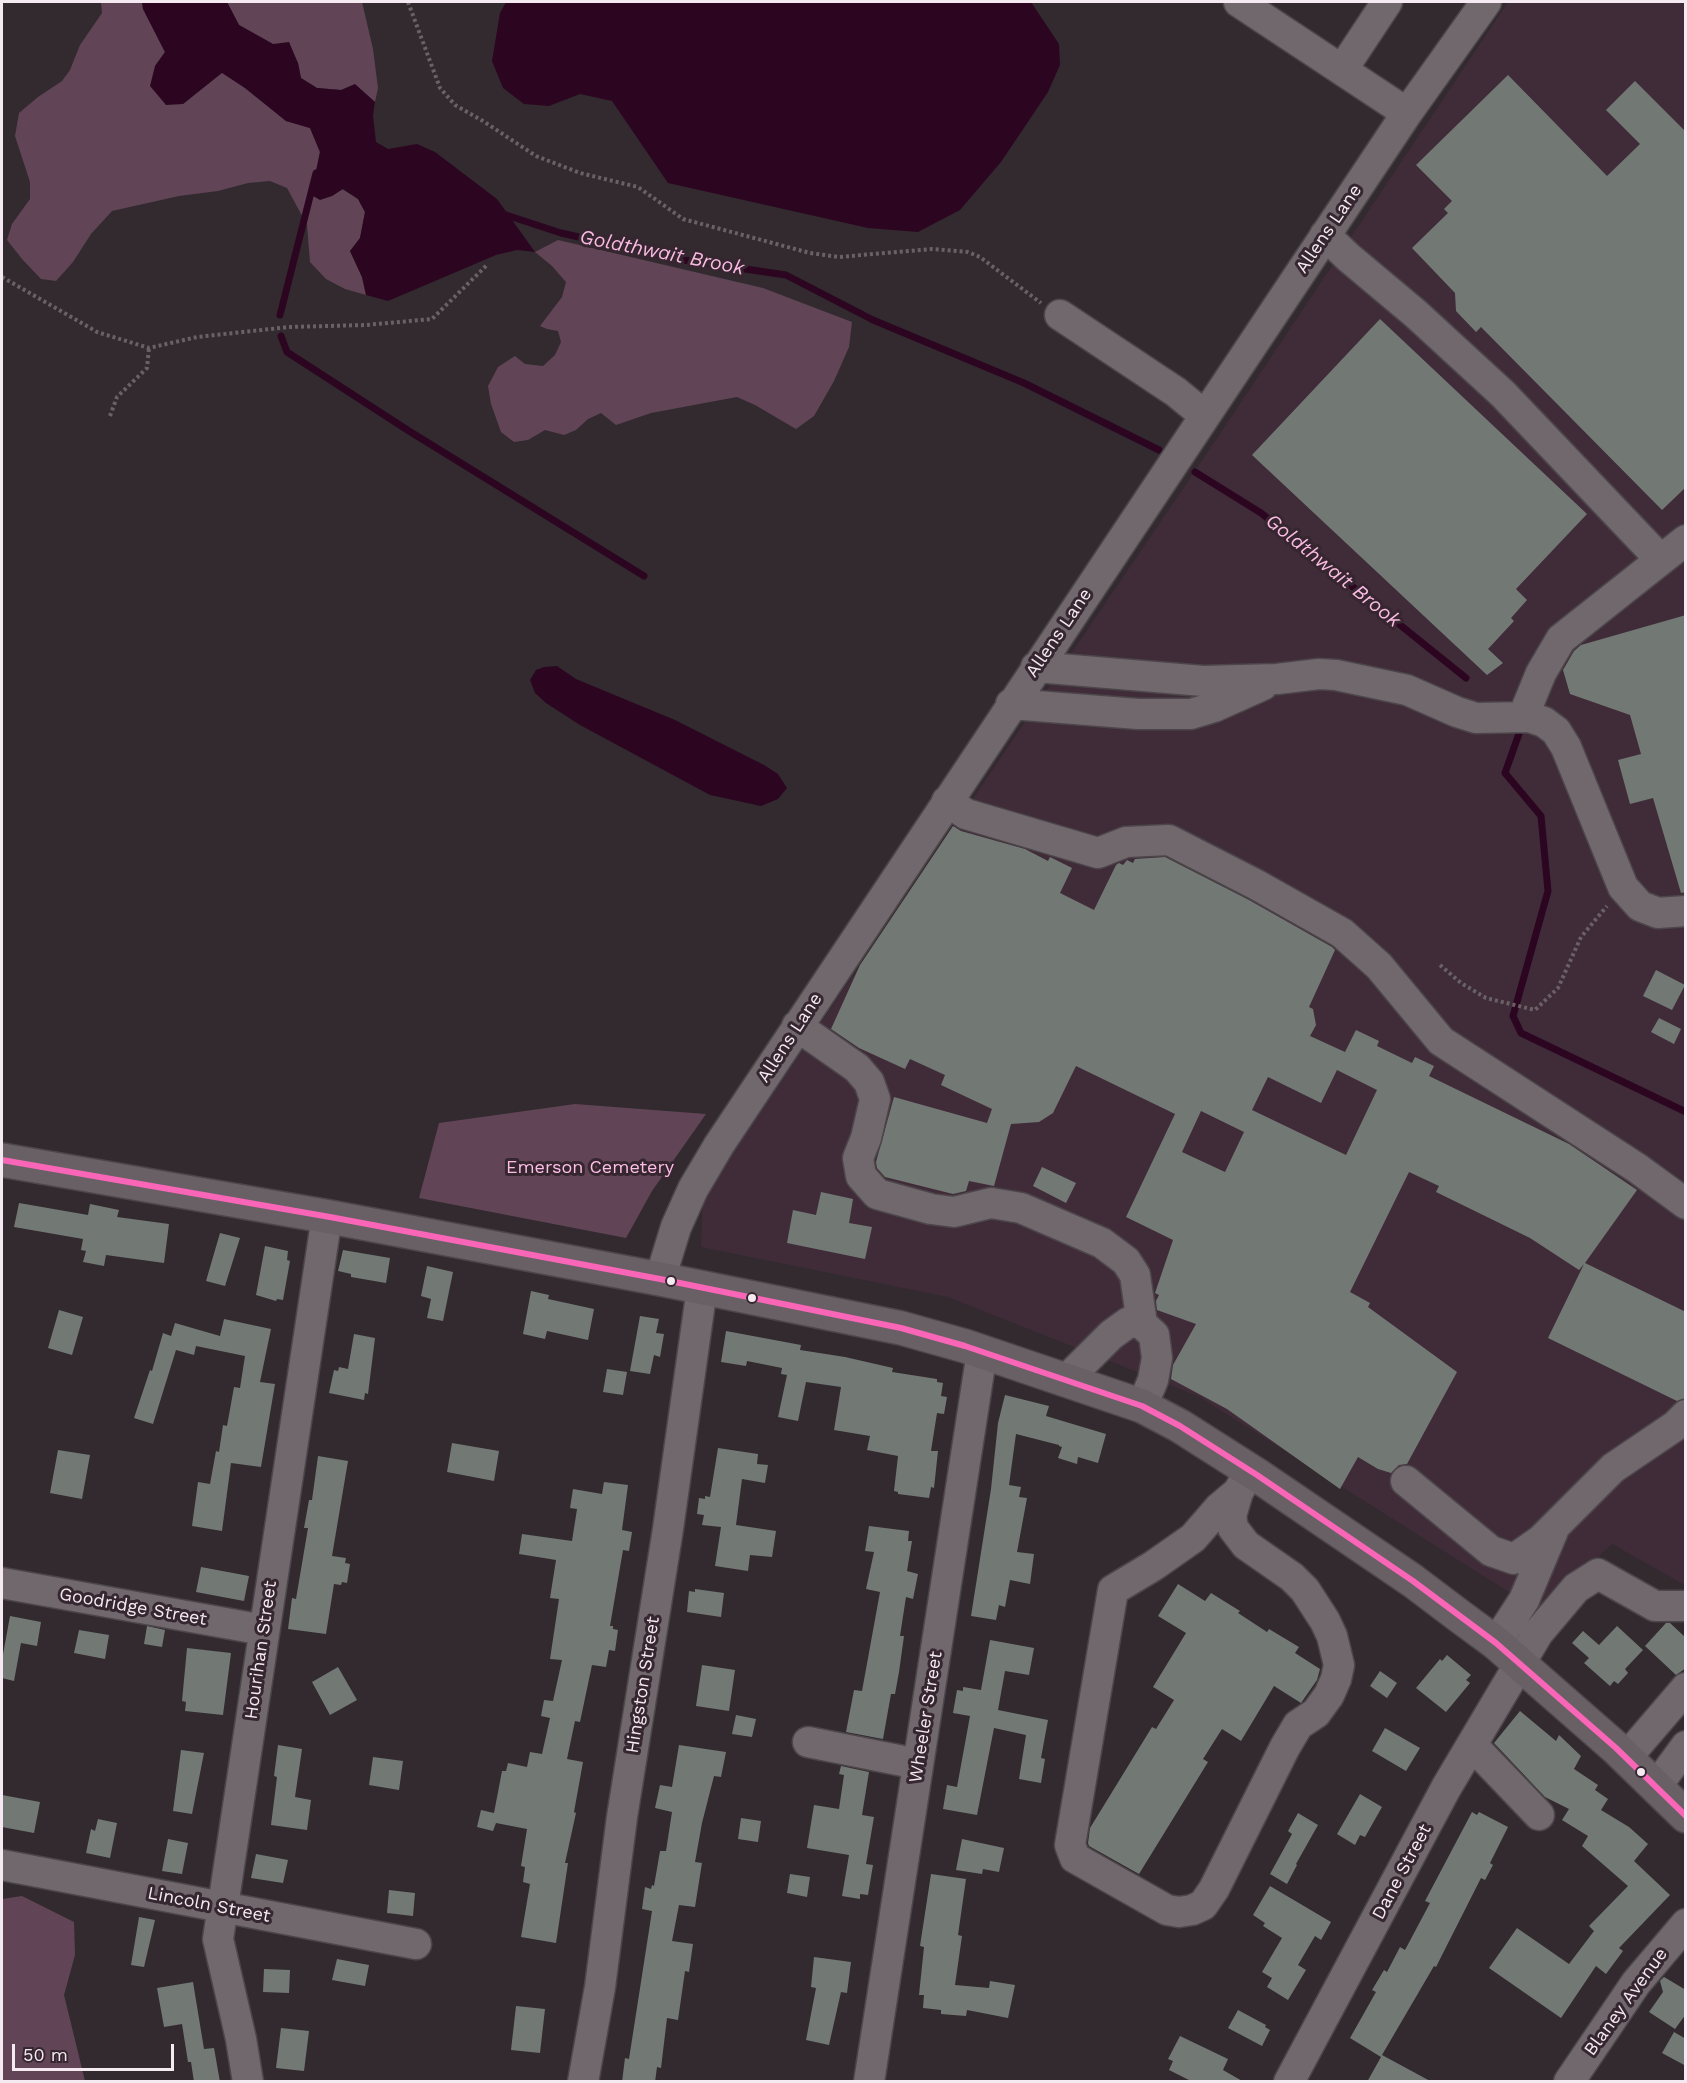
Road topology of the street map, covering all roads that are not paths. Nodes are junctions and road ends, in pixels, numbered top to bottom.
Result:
1 (1239, 2) edge
2 (1387, 2) edge
3 (1486, 2) edge
4 (1342, 70) junction
5 (1407, 112) junction
6 (1325, 235) junction
7 (1060, 315) road end
8 (1204, 415) junction
9 (1686, 540) edge
10 (1661, 560) junction
11 (1036, 667) junction
12 (1277, 679) junction
13 (1011, 704) junction
14 (1523, 717) junction
15 (947, 801) junction
16 (1686, 911) edge
17 (797, 1026) junction
18 (2, 1160) edge
19 (1686, 1204) edge
20 (327, 1216) junction
21 (660, 1279) junction
22 (702, 1288) junction
23 (1142, 1324) junction
24 (982, 1352) junction
25 (1065, 1381) junction
26 (1142, 1406) junction
27 (1686, 1415) edge
28 (1244, 1481) junction
29 (1406, 1481) dead end
30 (1556, 1525) junction
31 (2, 1583) edge
32 (1686, 1606) edge
33 (264, 1630) junction
34 (1508, 1654) junction
35 (1686, 1688) edge
36 (808, 1742) dead end
37 (1472, 1745) junction
38 (1686, 1746) edge
39 (1626, 1758) junction
40 (918, 1764) junction
41 (1656, 1787) junction
42 (1539, 1815) dead end
43 (1686, 1816) edge
44 (2, 1865) edge
45 (224, 1907) junction
46 (1686, 1924) edge
47 (416, 1944) dead end
48 (248, 2082) edge
49 (584, 2082) edge
50 (869, 2082) edge
51 (1289, 2082) edge
52 (1569, 2082) edge

1 - 4 street
2 - 4 street
3 - 5 street, Allens Lane
4 - 5 street
5 - 6 street, Allens Lane
6 - 8 street, Allens Lane
6 - 10 street
7 - 8 street
8 - 11 street, Allens Lane
9 - 10 street
10 - 14 street
11 - 12 street
11 - 13 street, Allens Lane
12 - 13 street
12 - 14 street
13 - 15 street, Allens Lane
14 - 16 street
15 - 17 street, Allens Lane
15 - 19 street
17 - 21 street, Allens Lane
17 - 23 street
18 - 20 main road
20 - 21 main road
20 - 33 street, Hourihan Street
21 - 22 main road
22 - 24 main road
22 - 49 street, Hingston Street
23 - 25 street
23 - 26 street
24 - 25 main road
24 - 40 street, Wheeler Street
25 - 26 main road
26 - 28 main road
27 - 30 street
28 - 28 street
28 - 34 main road
29 - 30 street
30 - 34 street
31 - 33 street, Goodridge Street
32 - 34 street
33 - 45 street, Hourihan Street
34 - 37 street, Dane Street
34 - 39 main road
35 - 39 street
36 - 40 street
37 - 42 street
37 - 51 street, Dane Street
38 - 41 street
39 - 41 main road
40 - 50 street, Wheeler Street
41 - 43 main road
44 - 45 street, Lincoln Street
45 - 47 street, Lincoln Street
45 - 48 street, Hourihan Street
46 - 52 street, Blaney Avenue

